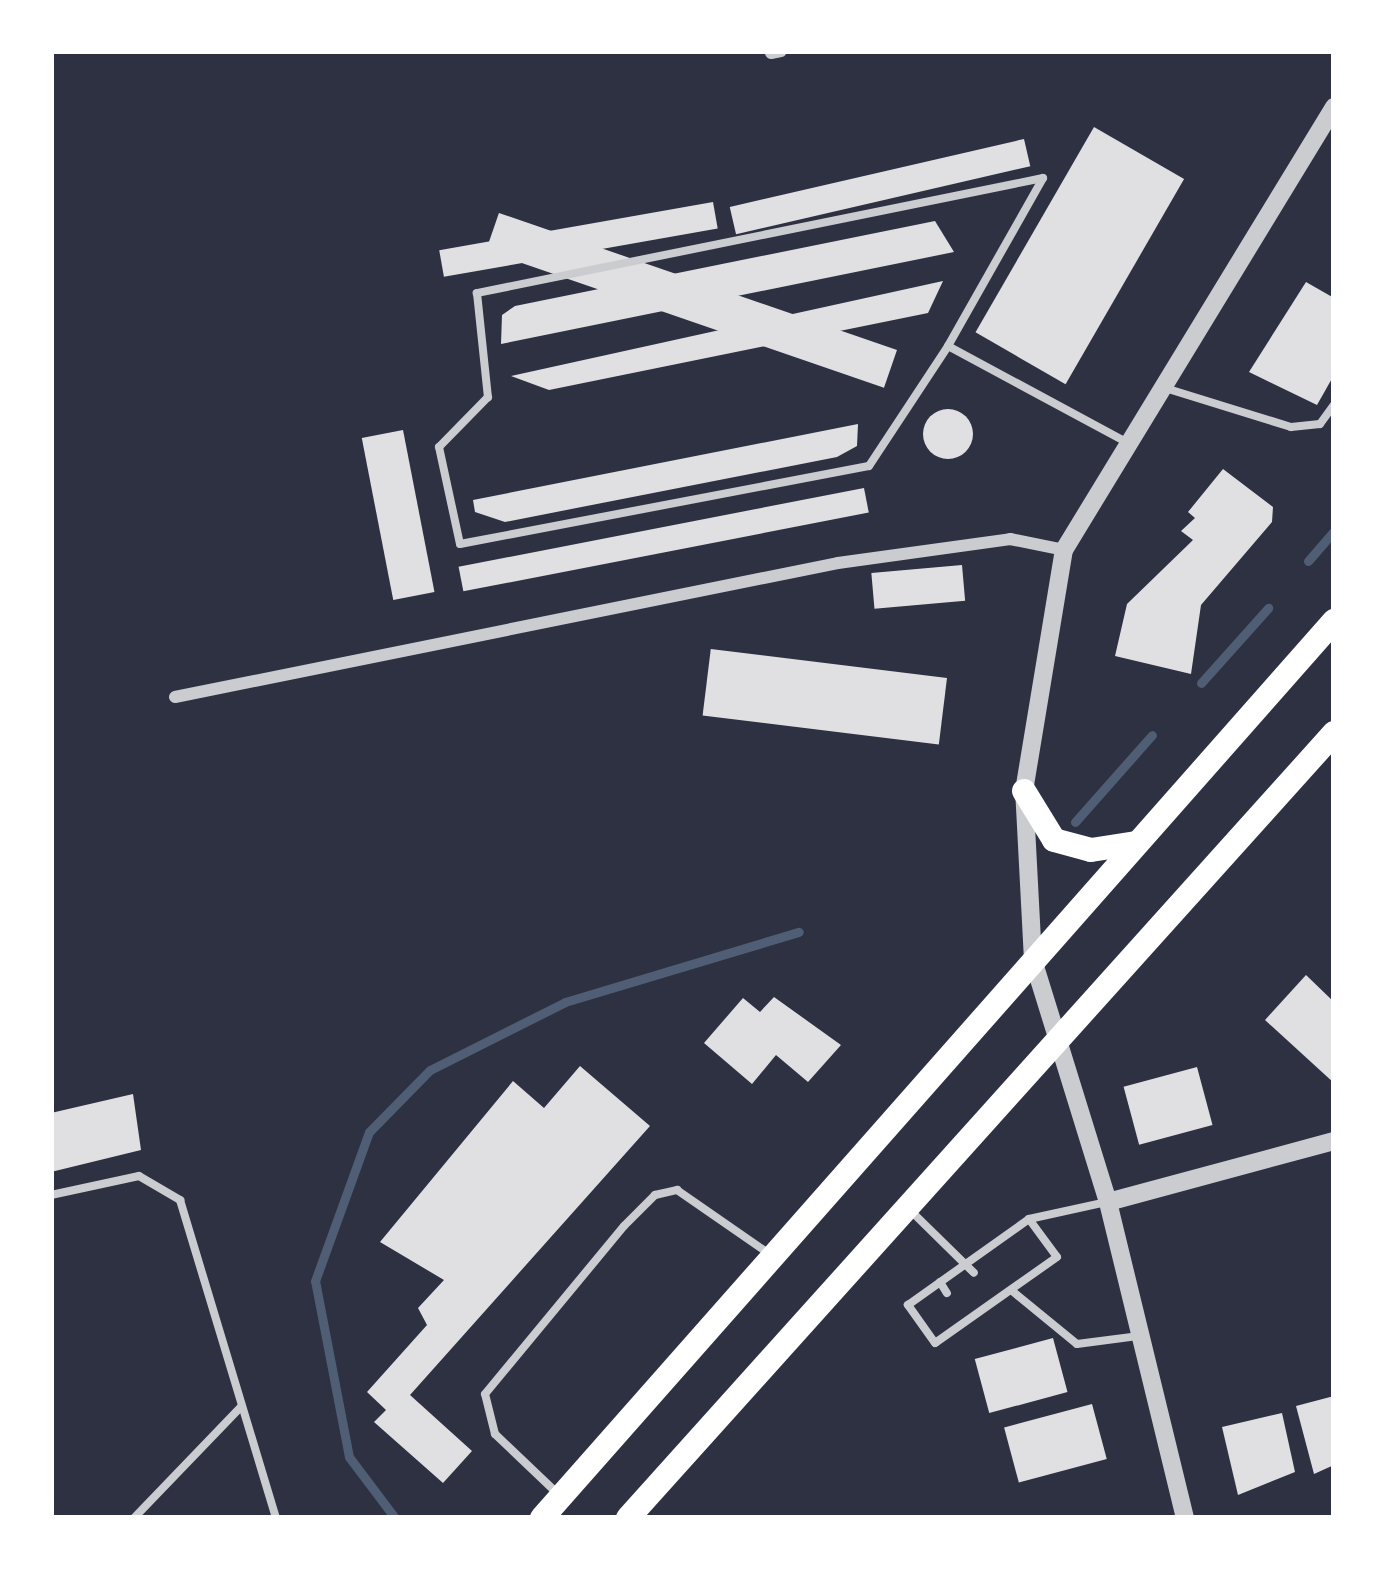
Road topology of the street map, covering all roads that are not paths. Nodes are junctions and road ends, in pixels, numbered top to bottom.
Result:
1 (1333, 112) edge
2 (949, 346) junction
3 (1163, 387) junction
4 (1334, 405) edge
5 (1129, 444) junction
6 (1064, 550) junction
7 (1334, 621) edge
8 (175, 697) dead end
9 (1334, 733) edge
10 (1024, 791) junction
11 (1137, 843) junction
12 (1033, 960) junction
13 (1062, 1035) junction
14 (1334, 1141) edge
15 (51, 1196) edge
16 (1108, 1202) junction
17 (908, 1208) junction
18 (1029, 1219) junction
19 (1000, 1240) junction
20 (1007, 1249) dead end
21 (772, 1256) junction
22 (967, 1263) junction
23 (974, 1274) dead end
24 (940, 1282) junction
25 (1011, 1289) junction
26 (947, 1293) dead end
27 (1141, 1335) junction
28 (242, 1406) junction
29 (561, 1497) junction
30 (134, 1518) edge
31 (276, 1518) edge
32 (542, 1518) edge
33 (628, 1518) edge
34 (1185, 1518) edge

1 - 3 street
2 - 2 lane
2 - 5 lane
3 - 4 lane
3 - 5 street
5 - 6 street
6 - 8 street
6 - 10 street
7 - 11 main road
9 - 13 main road
10 - 11 main road
10 - 12 street
11 - 12 main road
12 - 13 street
12 - 21 main road
13 - 16 street
13 - 17 main road
14 - 16 street
15 - 28 lane
16 - 18 lane
16 - 27 street
17 - 22 lane
17 - 33 main road
18 - 19 lane
18 - 25 lane
19 - 20 lane
19 - 22 lane
21 - 29 main road
21 - 29 lane
22 - 23 lane
22 - 24 lane
24 - 25 lane
24 - 26 lane
25 - 27 lane
27 - 34 street
28 - 30 lane
28 - 31 lane
29 - 32 main road

